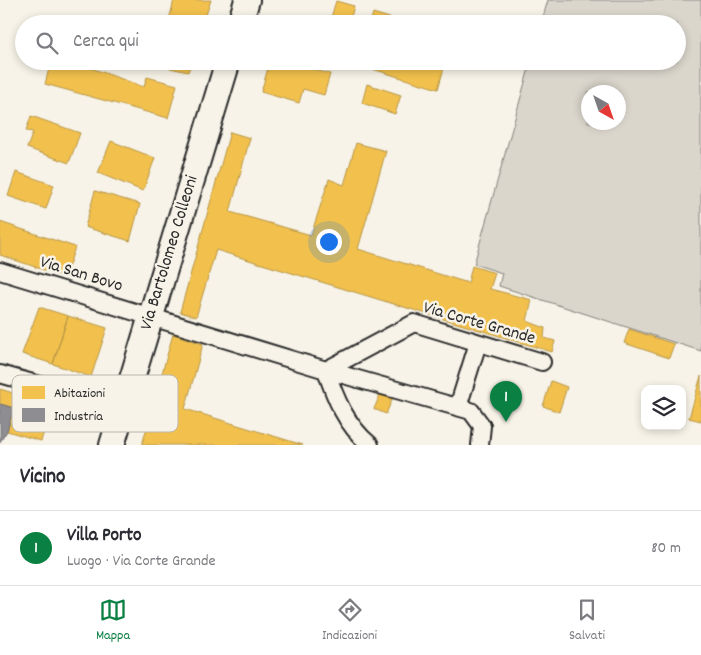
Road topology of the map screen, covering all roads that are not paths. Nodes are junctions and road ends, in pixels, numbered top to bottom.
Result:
1 (247, 0) edge
2 (243, 15) edge
3 (225, 70) edge
4 (0, 271) edge
5 (151, 317) junction
6 (478, 343) junction
7 (542, 362) dead end
8 (326, 370) junction
9 (133, 375) edge
10 (458, 407) junction
11 (116, 432) edge
12 (112, 445) edge
13 (370, 445) edge
14 (480, 445) edge

1 - 2 street
3 - 5 street, Via Bartolomeo Colleoni
4 - 5 street, Via San Bovo
5 - 8 street
5 - 9 street, Via Bartolomeo Colleoni
6 - 7 street, Via Corte Grande
6 - 8 street, Via Corte Grande
6 - 10 street
8 - 10 street
8 - 13 street
10 - 14 street
11 - 12 street, Via Bartolomeo Colleoni

